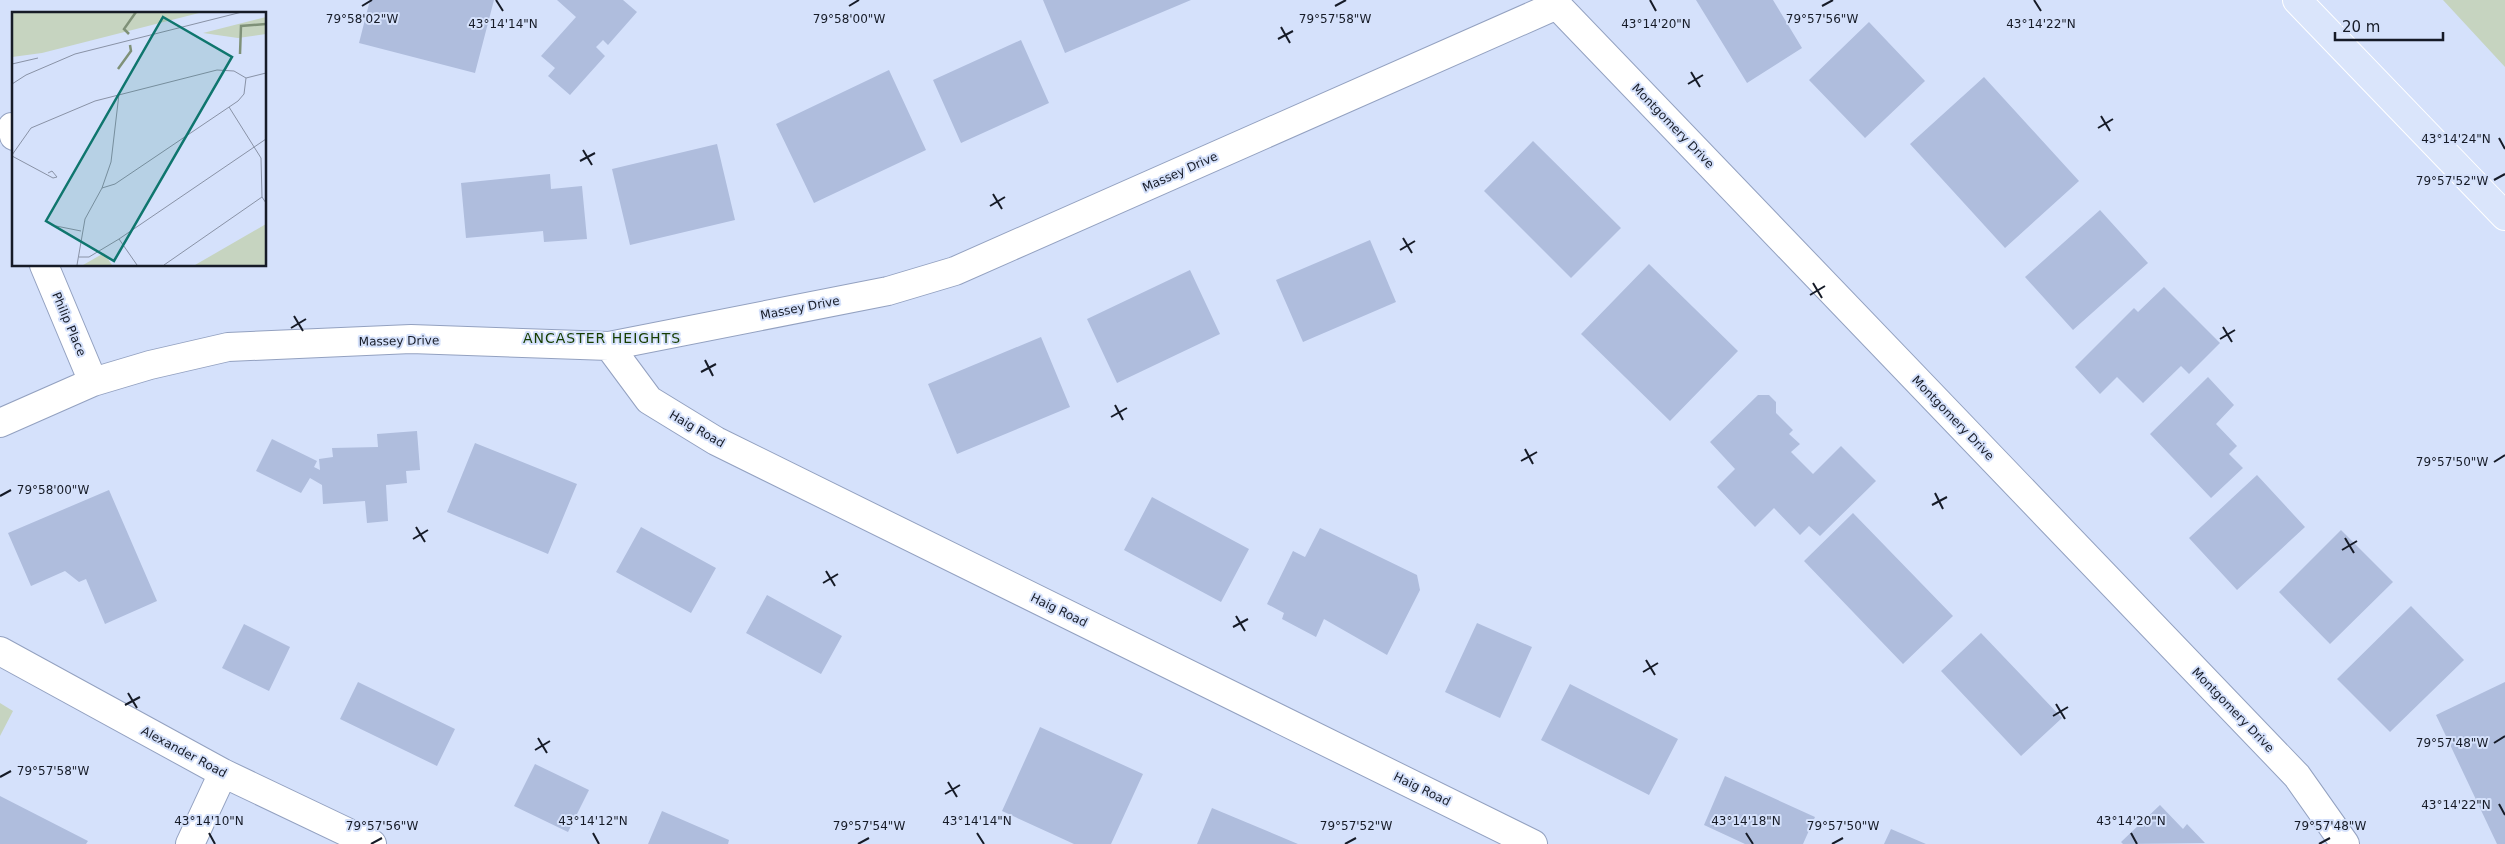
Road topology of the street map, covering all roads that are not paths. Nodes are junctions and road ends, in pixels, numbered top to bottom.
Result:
1 (2297, 0) edge
2 (1554, 3) edge
3 (2505, 216) edge
4 (44, 266) edge
5 (609, 346) junction
6 (94, 382) junction
7 (0, 423) edge
8 (0, 651) edge
9 (223, 773) junction
10 (190, 844) edge
11 (372, 844) edge
12 (1533, 844) edge
13 (2344, 844) edge

1 - 3 main road
2 - 5 street, Massey Drive
2 - 13 street, Montgomery Drive
4 - 6 street, Philip Place
5 - 6 street, Massey Drive
5 - 12 street, Haig Road
6 - 7 street, Massey Drive
8 - 9 street, Alexander Road
9 - 10 street
9 - 11 street, Alexander Road

